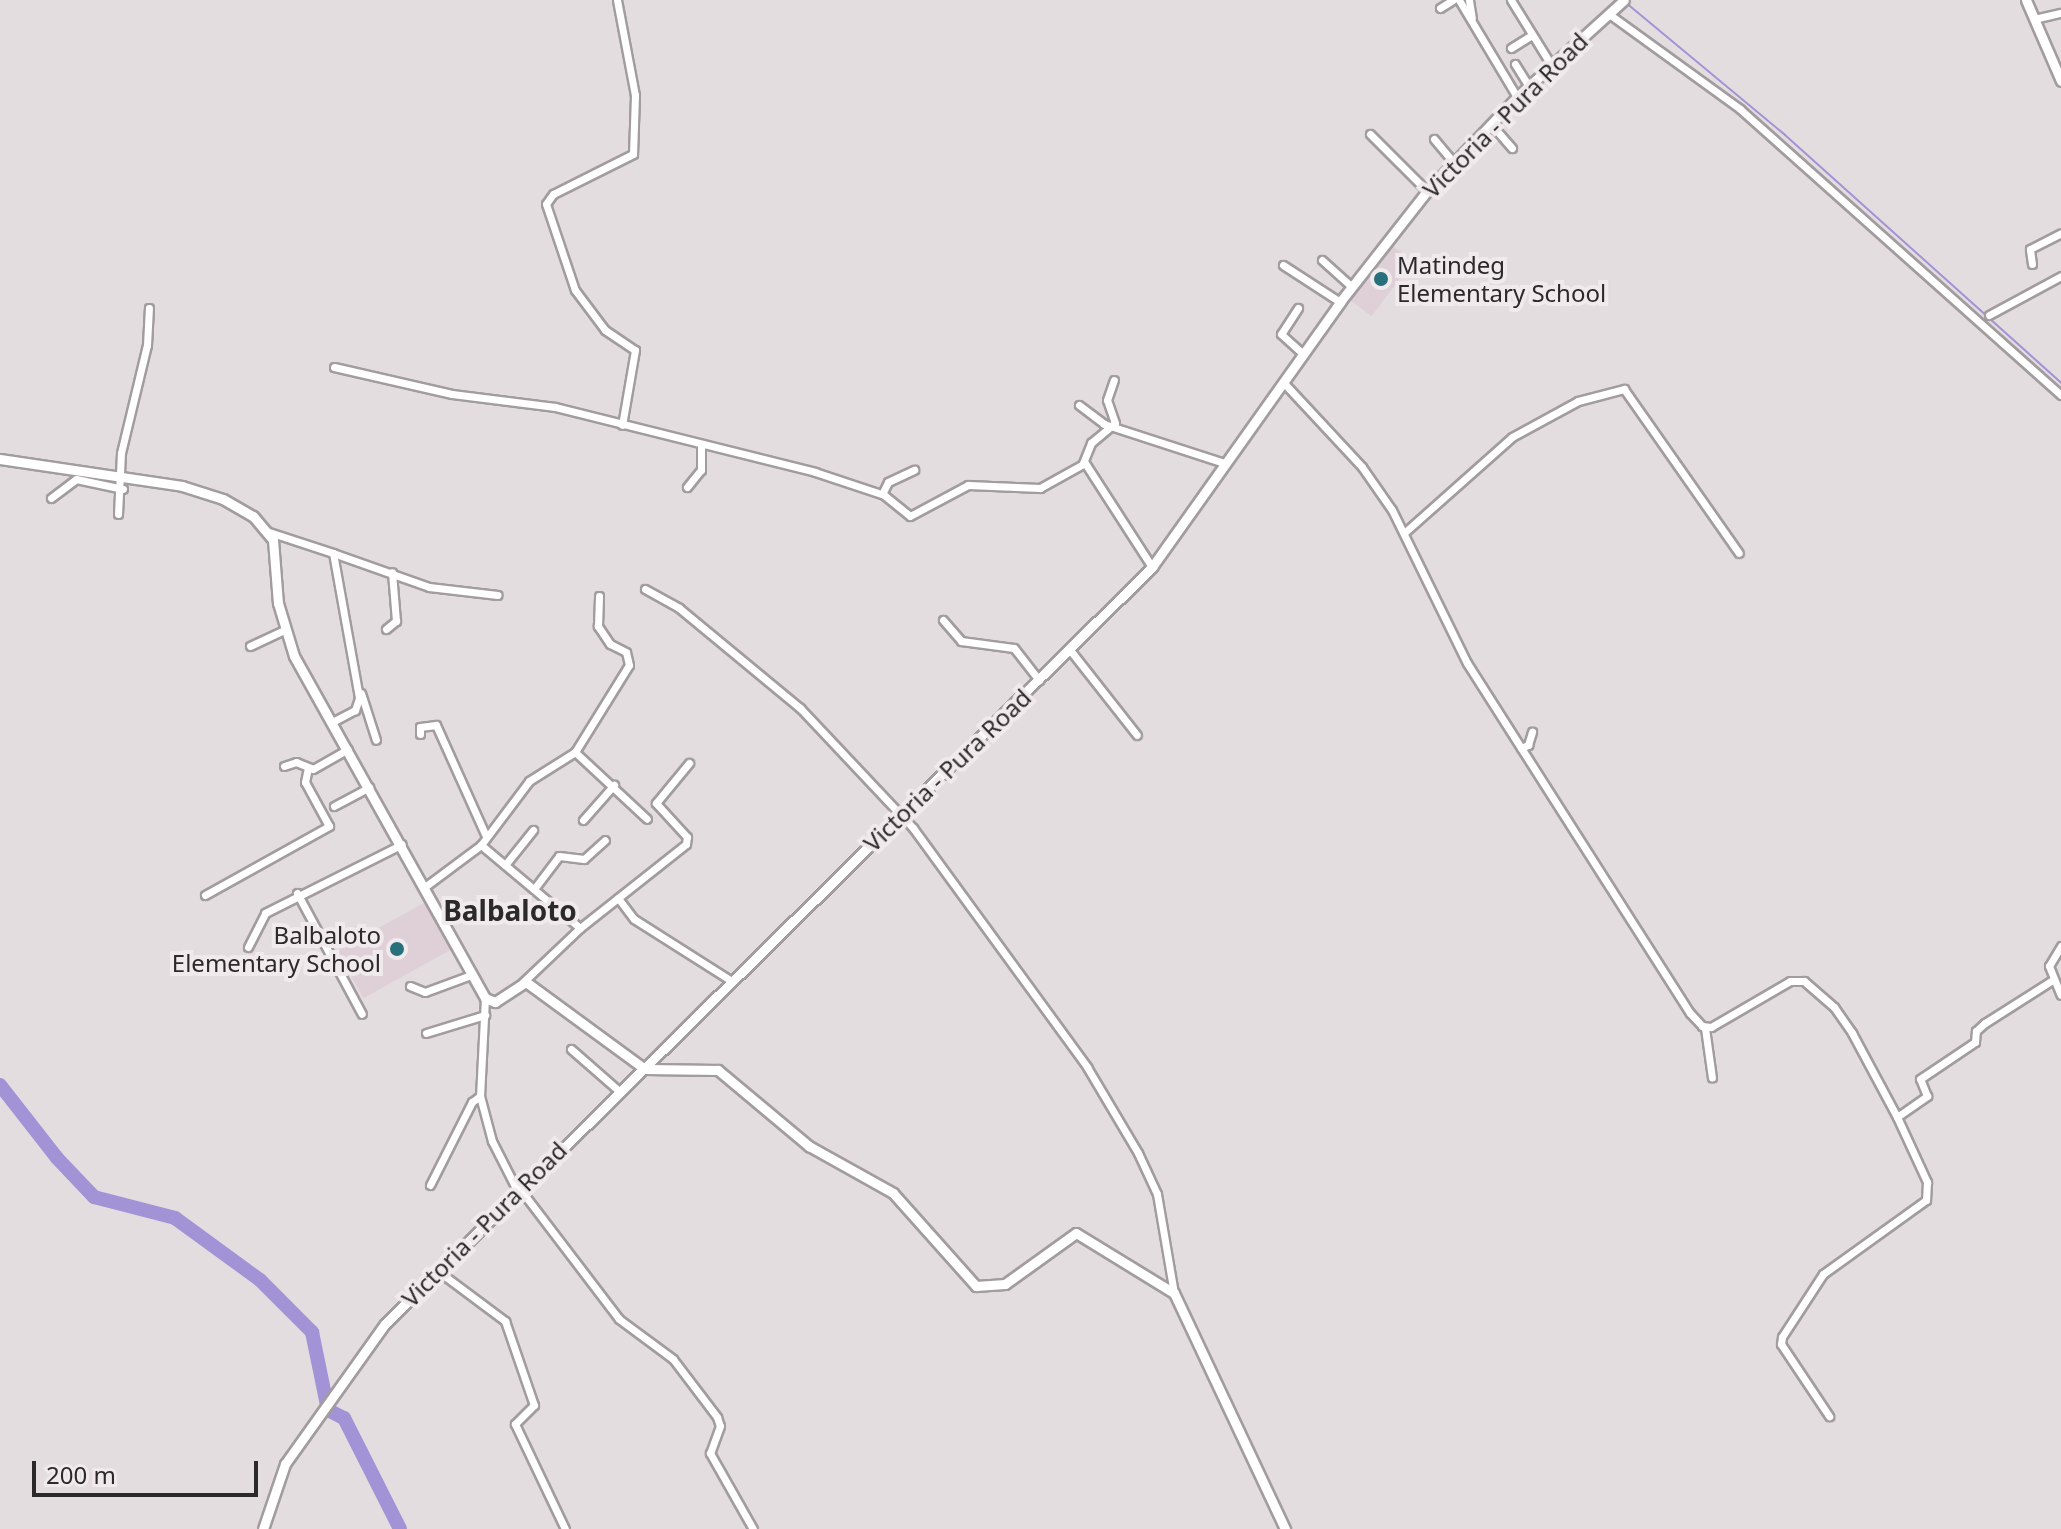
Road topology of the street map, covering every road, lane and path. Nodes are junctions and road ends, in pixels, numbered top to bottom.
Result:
1 (617, 0) edge
2 (1456, 0) edge
3 (1469, 0) edge
4 (1511, 0) edge
5 (1622, 0) edge
6 (2026, 0) edge
7 (1440, 8) dead end
8 (2061, 13) edge
9 (1609, 14) junction
10 (2034, 19) junction
11 (1474, 25) junction
12 (1532, 35) junction
13 (1511, 48) dead end
14 (1515, 64) dead end
15 (1552, 66) junction
16 (2061, 81) edge
17 (1529, 86) junction
18 (1517, 97) junction
19 (1491, 124) junction
20 (1370, 134) dead end
21 (1434, 139) dead end
22 (1512, 148) dead end
23 (1453, 162) junction
24 (1427, 191) junction
25 (2061, 233) edge
26 (1322, 260) dead end
27 (2032, 264) dead end
28 (1283, 265) dead end
29 (2061, 276) edge
30 (1352, 287) junction
31 (1340, 302) junction
32 (149, 308) dead end
33 (1298, 308) dead end
34 (1989, 315) dead end
35 (1303, 354) junction
36 (334, 367) dead end
37 (1114, 380) dead end
38 (1283, 382) junction
39 (2061, 395) edge
40 (1079, 405) dead end
41 (622, 425) junction
42 (1111, 426) junction
43 (701, 446) junction
44 (0, 459) edge
45 (1083, 463) junction
46 (1224, 463) junction
47 (914, 470) dead end
48 (123, 474) junction
49 (687, 487) dead end
50 (123, 489) junction
51 (882, 494) junction
52 (51, 498) dead end
53 (118, 514) dead end
54 (269, 532) junction
55 (1404, 533) junction
56 (333, 553) junction
57 (1739, 553) dead end
58 (1152, 567) junction
59 (392, 572) junction
60 (645, 589) dead end
61 (498, 595) dead end
62 (599, 596) dead end
63 (943, 620) dead end
64 (386, 629) dead end
65 (284, 630) junction
66 (250, 646) dead end
67 (1070, 650) junction
68 (355, 676) junction
69 (1039, 680) junction
70 (332, 722) junction
71 (1532, 732) dead end
72 (420, 734) dead end
73 (1137, 735) dead end
74 (376, 740) dead end
75 (1521, 748) junction
76 (348, 749) junction
77 (575, 752) junction
78 (689, 763) dead end
79 (284, 766) dead end
80 (308, 768) junction
81 (614, 785) junction
82 (369, 787) junction
83 (334, 806) dead end
84 (902, 815) junction
85 (647, 819) dead end
86 (583, 820) dead end
87 (533, 830) dead end
88 (485, 834) junction
89 (605, 840) dead end
90 (402, 844) junction
91 (481, 845) junction
92 (505, 865) junction
93 (426, 886) junction
94 (534, 889) junction
95 (297, 893) junction
96 (205, 895) dead end
97 (618, 898) junction
98 (580, 928) junction
99 (2061, 946) edge
100 (248, 947) dead end
101 (471, 975) junction
102 (730, 980) junction
103 (2051, 981) junction
104 (523, 982) junction
105 (410, 986) dead end
106 (2061, 995) edge
107 (490, 1000) junction
108 (362, 1014) dead end
109 (485, 1016) junction
110 (1705, 1028) junction
111 (426, 1033) dead end
112 (571, 1049) dead end
113 (641, 1068) junction
114 (1712, 1078) dead end
115 (619, 1091) junction
116 (480, 1096) junction
117 (1897, 1117) junction
118 (430, 1185) dead end
119 (519, 1190) junction
120 (438, 1271) junction
121 (1174, 1293) junction
122 (1829, 1416) dead end
123 (263, 1529) edge
124 (565, 1529) edge
125 (753, 1529) edge
126 (1285, 1529) edge

1 - 41 street
2 - 7 street
2 - 11 street
3 - 11 street
4 - 12 street
5 - 9 main road, Victoria - Pura Road
6 - 10 main road
8 - 10 street
9 - 15 main road, Victoria - Pura Road
9 - 39 street
10 - 16 main road
11 - 18 street
12 - 13 street
12 - 15 street
14 - 17 street
15 - 17 main road, Victoria - Pura Road
17 - 18 main road, Victoria - Pura Road
18 - 19 main road, Victoria - Pura Road
19 - 22 street
19 - 23 main road, Victoria - Pura Road
20 - 24 street
21 - 23 street
23 - 24 main road, Victoria - Pura Road
24 - 30 main road, Victoria - Pura Road
25 - 27 street
26 - 30 street
28 - 31 street
29 - 34 street
30 - 31 main road, Victoria - Pura Road
31 - 35 main road, Victoria - Pura Road
32 - 48 street
33 - 35 street
35 - 38 main road, Victoria - Pura Road
36 - 41 street
37 - 42 street
38 - 46 main road, Victoria - Pura Road
38 - 55 street
40 - 42 street
41 - 43 street
42 - 45 street
42 - 46 street
43 - 49 street
43 - 51 street
44 - 48 main road
45 - 51 street
45 - 58 street
46 - 58 main road, Victoria - Pura Road
47 - 51 street
48 - 50 street
48 - 54 main road
50 - 52 street
50 - 53 street
54 - 56 street
54 - 65 main road
55 - 57 street
55 - 75 street
56 - 59 street
56 - 68 street
58 - 67 main road, Victoria - Pura Road
59 - 61 street
59 - 64 street
60 - 84 street
62 - 77 street
63 - 69 street
65 - 66 street
65 - 70 main road
67 - 69 main road, Victoria - Pura Road
67 - 73 street
68 - 70 street
68 - 74 street
69 - 84 main road, Victoria - Pura Road
70 - 76 main road
71 - 75 street
72 - 88 street
75 - 110 street
76 - 80 street
76 - 82 main road
77 - 81 street
77 - 88 street
78 - 97 street
79 - 80 street
80 - 96 street
81 - 85 street
81 - 86 street
82 - 83 street
82 - 90 main road
84 - 102 main road, Victoria - Pura Road
84 - 121 street
87 - 92 street
88 - 91 street
89 - 94 street
90 - 93 main road
90 - 95 street
91 - 92 street
91 - 93 street
92 - 94 street
93 - 101 main road
94 - 98 street
95 - 100 street
95 - 108 street
97 - 98 street
97 - 102 street
98 - 104 street
99 - 103 street
101 - 105 street
101 - 107 main road
102 - 113 main road, Victoria - Pura Road
103 - 106 street
103 - 117 street
104 - 107 main road
104 - 113 main road
107 - 109 street
109 - 111 street
109 - 116 street
110 - 114 street
110 - 117 street
112 - 115 street
113 - 115 main road, Victoria - Pura Road
113 - 121 main road
115 - 119 main road, Victoria - Pura Road
116 - 118 street
116 - 119 street
117 - 122 street
119 - 120 main road, Victoria - Pura Road
119 - 125 street
120 - 123 main road, Victoria - Pura Road
120 - 124 street
121 - 126 main road

